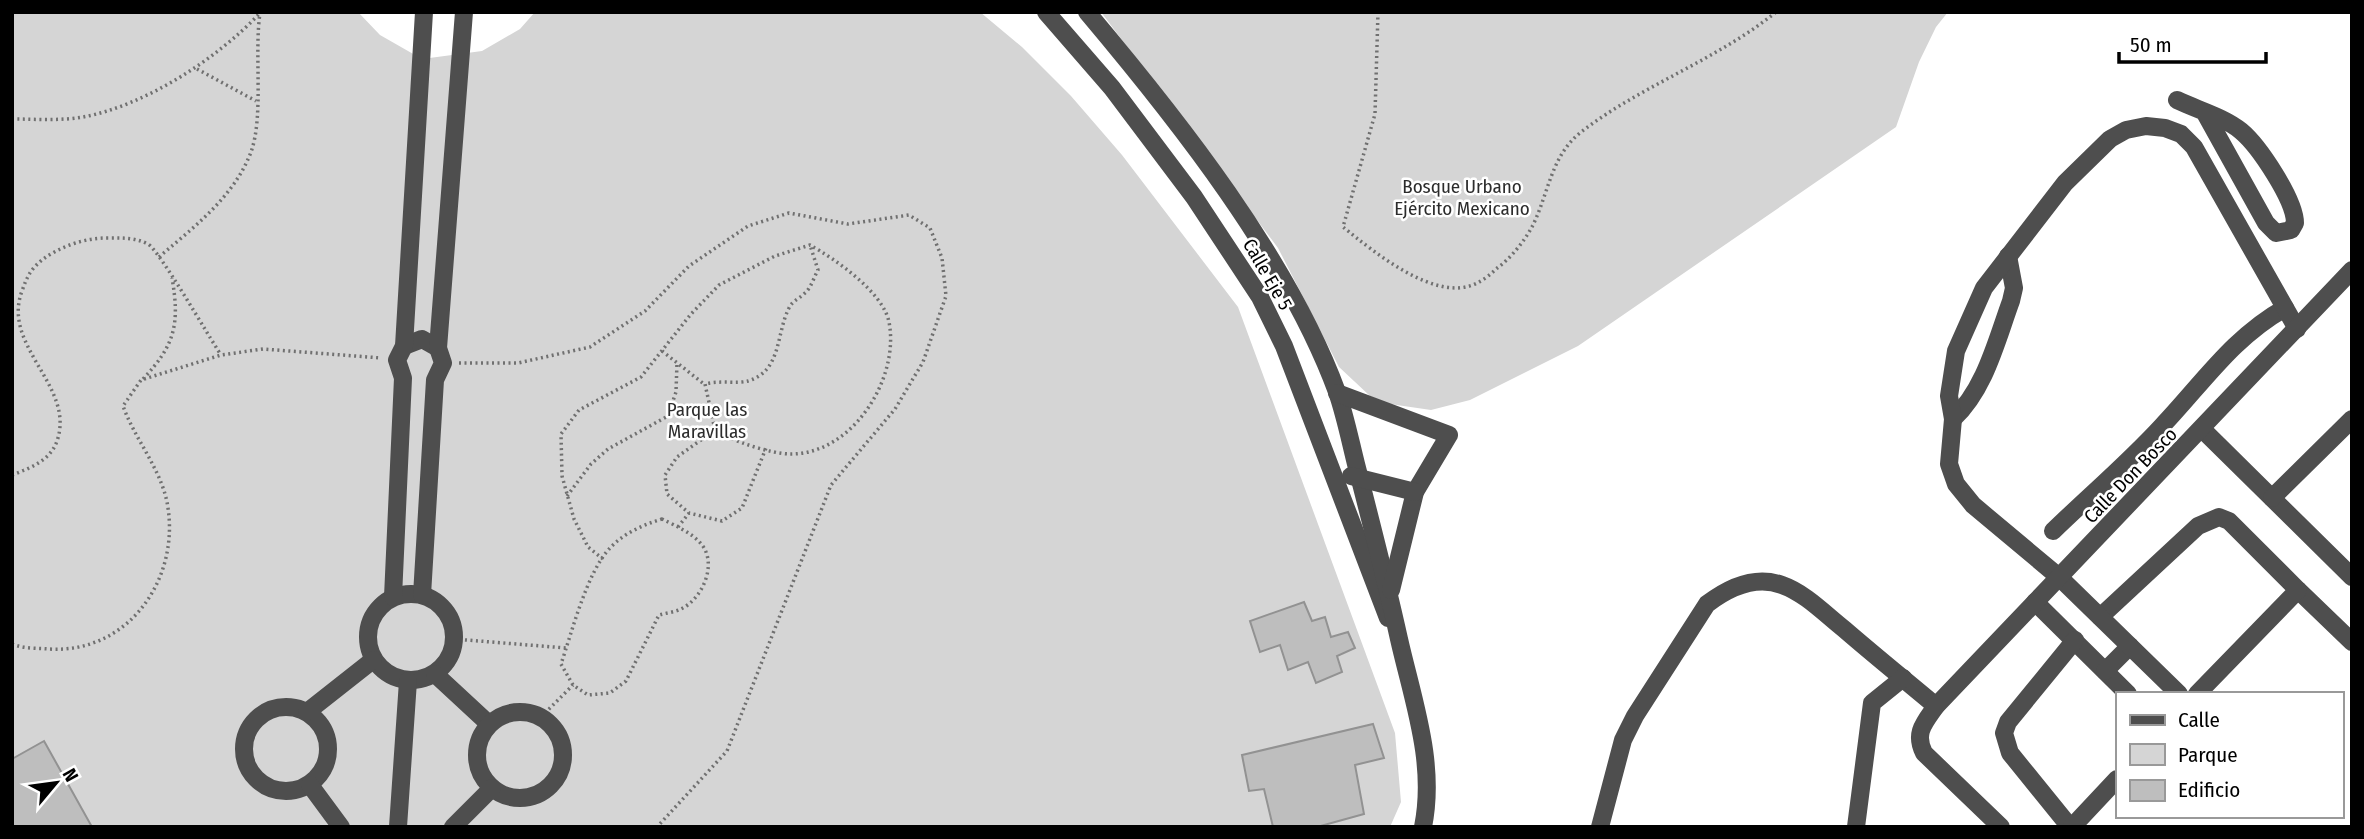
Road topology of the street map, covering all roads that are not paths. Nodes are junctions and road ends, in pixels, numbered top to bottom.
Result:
1 (424, 12) edge
2 (464, 12) edge
3 (1046, 12) edge
4 (1087, 12) edge
5 (2178, 100) dead end
6 (2206, 114) junction
7 (2266, 162) junction
8 (2241, 176) junction
9 (2218, 189) junction
10 (2008, 256) junction
11 (2352, 270) edge
12 (2285, 308) junction
13 (2297, 329) junction
14 (401, 353) junction
15 (439, 364) junction
16 (403, 378) junction
17 (1337, 393) junction
18 (2352, 418) edge
19 (1953, 419) junction
20 (2203, 430) junction
21 (1329, 469) junction
22 (1360, 480) junction
23 (1415, 492) junction
24 (2272, 498) junction
25 (2053, 531) dead end
26 (2059, 577) junction
27 (2352, 577) edge
28 (2298, 590) junction
29 (422, 595) junction
30 (393, 597) junction
31 (1385, 598) junction
32 (2035, 602) junction
33 (2100, 617) junction
34 (2075, 640) junction
35 (2352, 642) edge
36 (2130, 646) junction
37 (373, 660) junction
38 (2105, 671) junction
39 (435, 674) junction
40 (1902, 678) junction
41 (408, 681) junction
42 (2126, 692) edge
43 (2177, 692) edge
44 (2199, 692) edge
45 (1936, 706) junction
46 (307, 712) junction
47 (489, 724) junction
48 (2116, 780) edge
49 (310, 785) junction
50 (492, 788) junction
51 (1993, 824) edge
52 (341, 827) edge
53 (398, 827) edge
54 (453, 827) edge
55 (1423, 827) edge
56 (1600, 827) edge
57 (1856, 827) edge
58 (2071, 827) edge

1 - 14 street
2 - 15 street
3 - 21 street, Calle Eje 5
4 - 17 street, Calle Eje 5
5 - 6 street
6 - 7 street
6 - 8 street
7 - 8 street
7 - 8 street
8 - 9 street
9 - 10 street
9 - 12 street
10 - 19 street
10 - 19 street
11 - 13 street, Calle Don Bosco
12 - 13 street
12 - 25 street
13 - 20 street, Calle Don Bosco
14 - 15 street
14 - 16 street
15 - 16 street
15 - 29 street
16 - 30 street
17 - 22 street, Calle Eje 5
17 - 23 street
18 - 24 street
19 - 26 street
20 - 24 street
20 - 26 street, Calle Don Bosco
21 - 22 street
21 - 31 street, Calle Eje 5
22 - 23 street
22 - 31 street, Calle Eje 5
23 - 31 street
24 - 27 street
26 - 32 street, Calle Don Bosco
26 - 33 street
28 - 33 street
28 - 35 street
28 - 44 street
29 - 30 street
29 - 39 street
30 - 37 street
31 - 55 street
32 - 34 street
32 - 45 street, Calle Don Bosco
33 - 36 street
34 - 38 street
34 - 58 street
36 - 38 street
36 - 43 street
37 - 41 street
37 - 46 street
38 - 42 street
39 - 41 street
39 - 47 street
40 - 45 street
40 - 56 street
40 - 57 street
41 - 53 street
45 - 51 street, Calle Don Bosco
46 - 49 street
46 - 49 street
47 - 50 street
47 - 50 street
48 - 58 street
49 - 52 street
50 - 54 street

